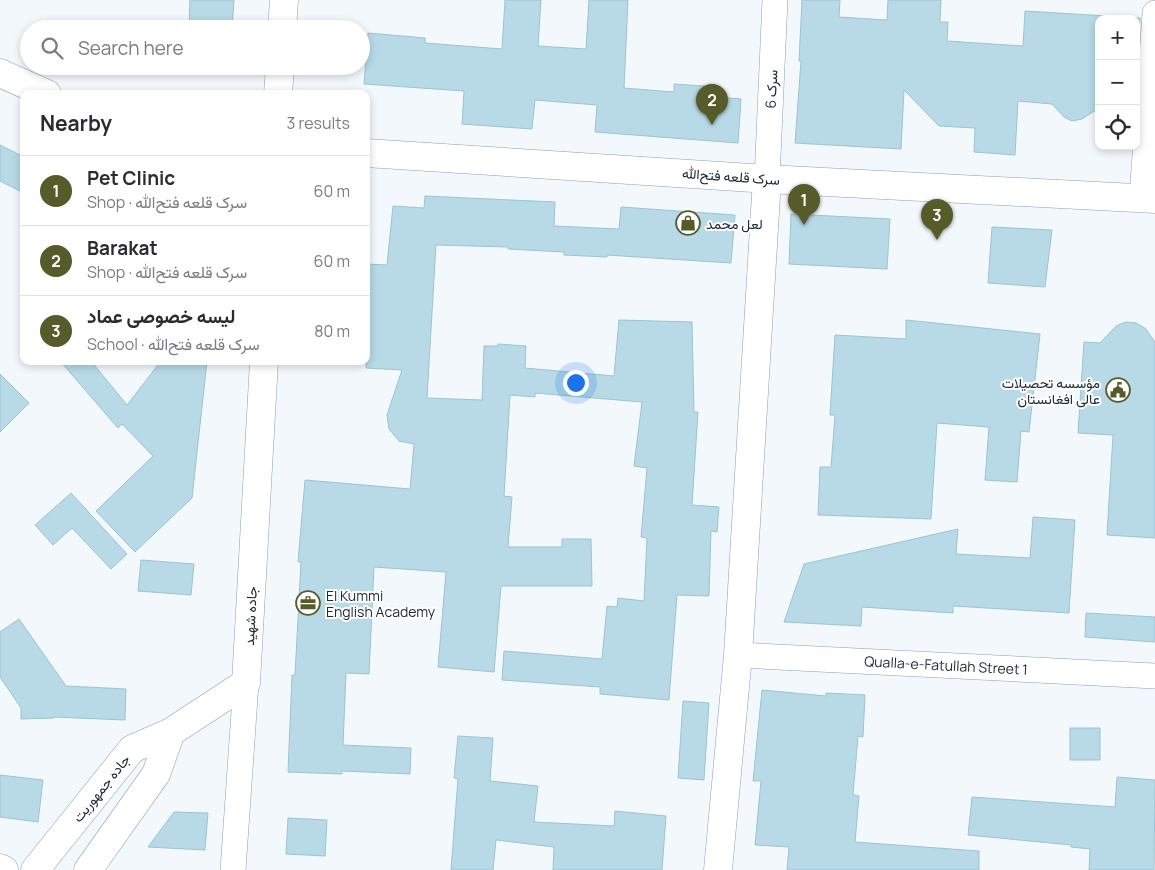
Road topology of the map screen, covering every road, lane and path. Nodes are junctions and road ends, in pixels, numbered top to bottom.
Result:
1 (284, 0) edge
2 (775, 0) edge
3 (1155, 13) edge
4 (283, 20) edge
5 (0, 73) edge
6 (279, 75) edge
7 (38, 90) edge
8 (278, 90) edge
9 (370, 153) edge
10 (767, 179) junction
11 (1149, 198) edge
12 (264, 365) edge
13 (738, 655) junction
14 (1155, 676) edge
15 (246, 683) junction
16 (171, 732) junction
17 (35, 870) edge
18 (88, 870) edge
19 (233, 870) edge
20 (718, 870) edge

1 - 4 main road
2 - 10 street, سرک 6
3 - 11 street
5 - 7 main road
6 - 8 main road
9 - 10 main road, سرک قلعه فتح‌الله
10 - 11 main road, سرک قلعه فتح‌الله
10 - 13 main road
12 - 15 main road, جاده شهید
13 - 14 street, Qualla-e-Fatullah Street 1
13 - 20 main road
15 - 16 main road, جاده جمهوریت
15 - 19 street, جاده شهید
16 - 17 main road, جاده جمهوریت
16 - 18 main road

